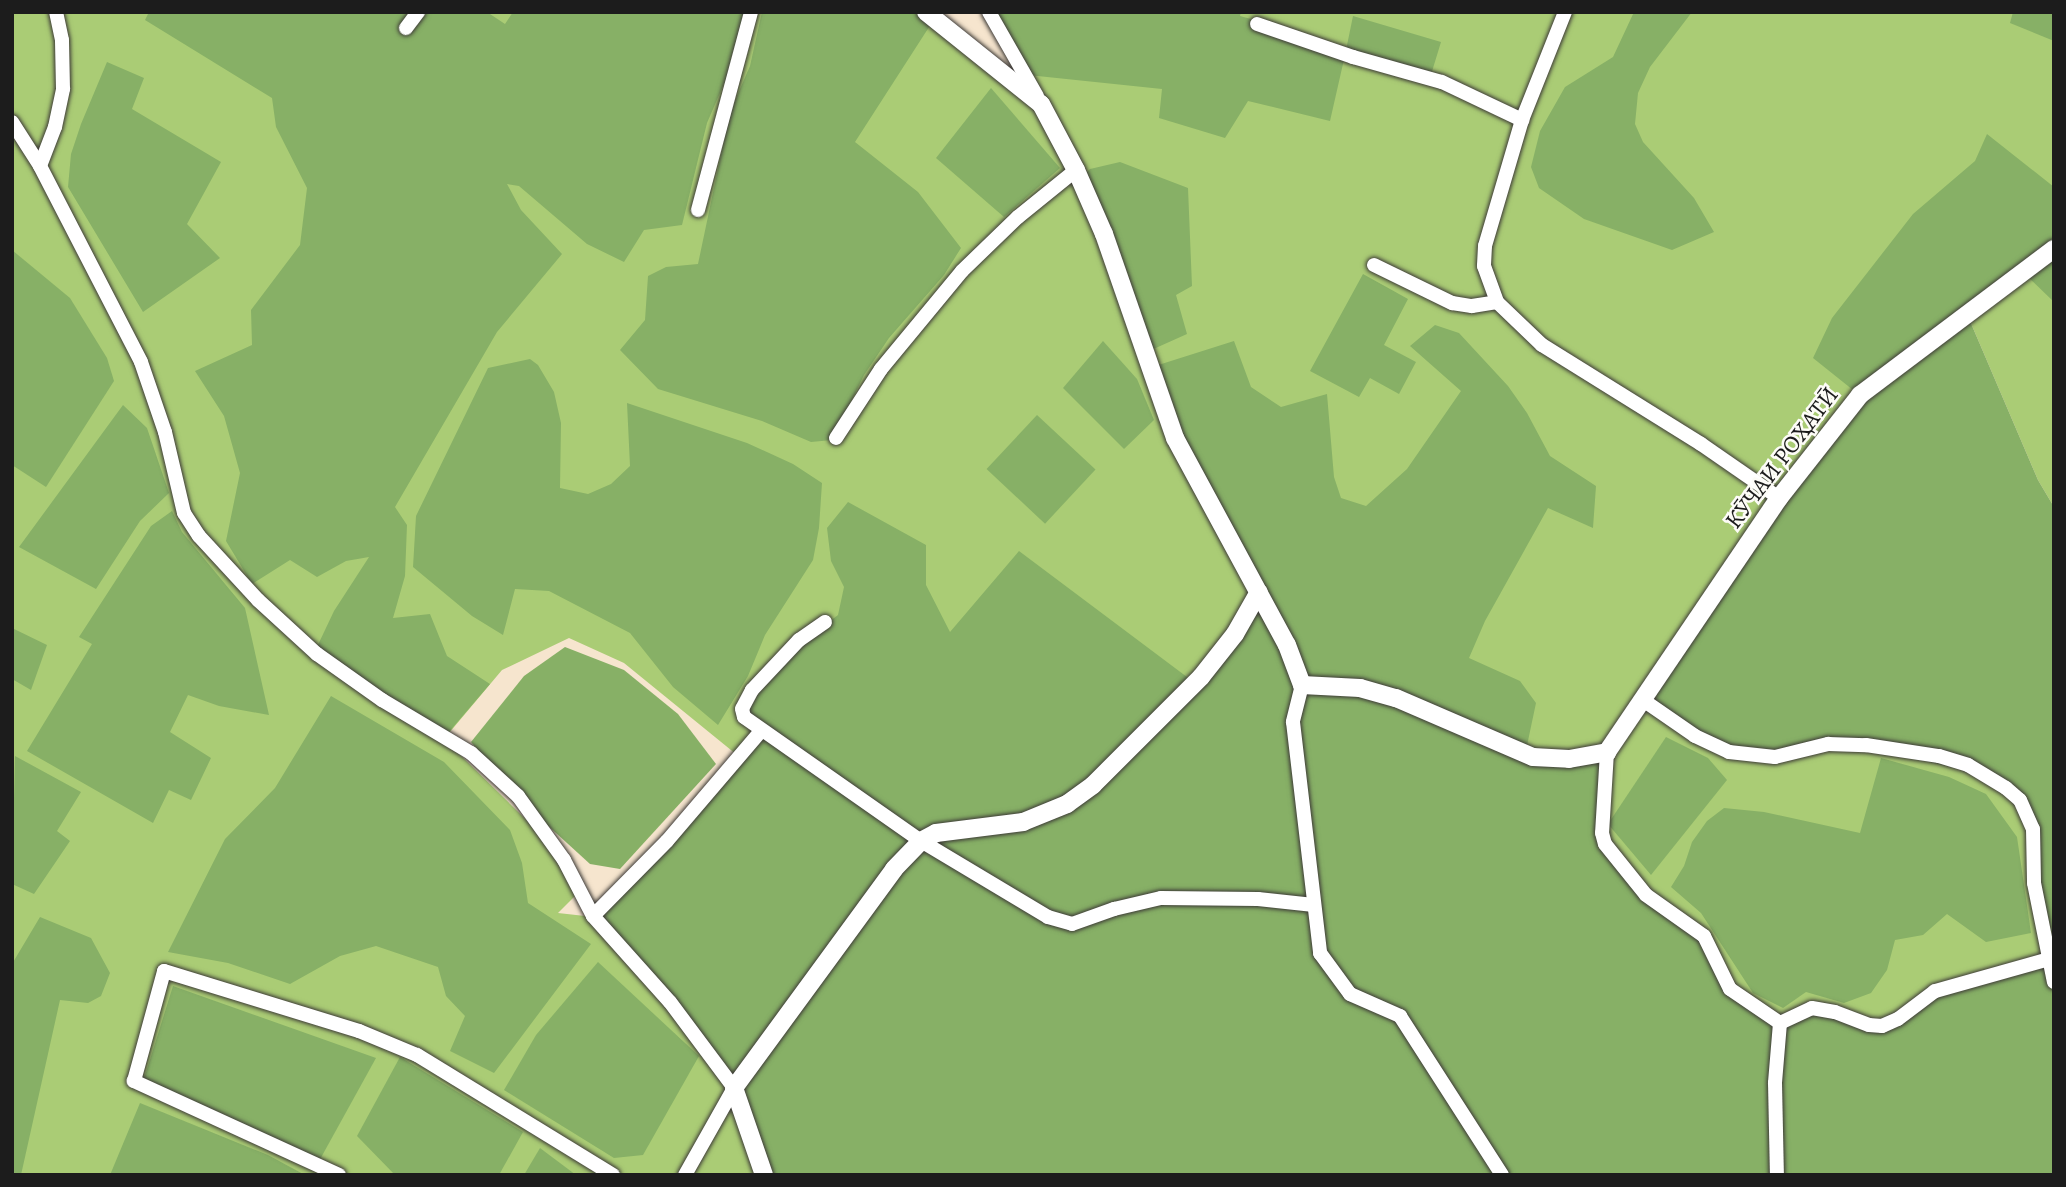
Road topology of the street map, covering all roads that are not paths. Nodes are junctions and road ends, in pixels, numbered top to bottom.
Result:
1 (56, 12) edge
2 (418, 12) edge
3 (751, 12) edge
4 (926, 12) edge
5 (989, 12) edge
6 (1565, 12) edge
7 (1258, 24) dead end
8 (406, 27) dead end
9 (1041, 104) junction
10 (1522, 120) junction
11 (12, 122) edge
12 (40, 166) junction
13 (1076, 170) junction
14 (698, 210) dead end
15 (2054, 249) edge
16 (1374, 265) dead end
17 (1496, 302) junction
18 (836, 438) dead end
19 (1779, 498) junction
20 (1259, 592) junction
21 (825, 622) dead end
22 (1303, 685) junction
23 (1643, 700) junction
24 (761, 731) junction
25 (1607, 752) junction
26 (921, 841) junction
27 (1314, 905) junction
28 (593, 916) junction
29 (2049, 959) junction
30 (2054, 982) edge
31 (1780, 1023) junction
32 (734, 1088) junction
33 (339, 1175) edge
34 (612, 1175) edge
35 (685, 1175) edge
36 (764, 1175) edge
37 (1502, 1175) edge
38 (1777, 1175) edge

1 - 12 street
2 - 8 street
3 - 14 street
4 - 9 street
5 - 9 street
6 - 10 street
7 - 10 street
9 - 13 street
10 - 17 street
11 - 12 street
12 - 28 street
13 - 18 street
13 - 20 street
15 - 19 street, КӮЧАИ РОҲАТӢ
16 - 17 street
17 - 19 street
19 - 23 street, КӮЧАИ РОҲАТӢ
20 - 22 street
20 - 26 street
21 - 24 street
22 - 25 street
22 - 27 street
23 - 25 street, КӮЧАИ РОҲАТӢ
23 - 29 street
24 - 26 street
24 - 28 street
25 - 31 street
26 - 27 street
26 - 32 street
27 - 37 street
28 - 32 street
29 - 30 street
29 - 31 street
31 - 38 street
32 - 35 street
32 - 36 street
33 - 34 street

